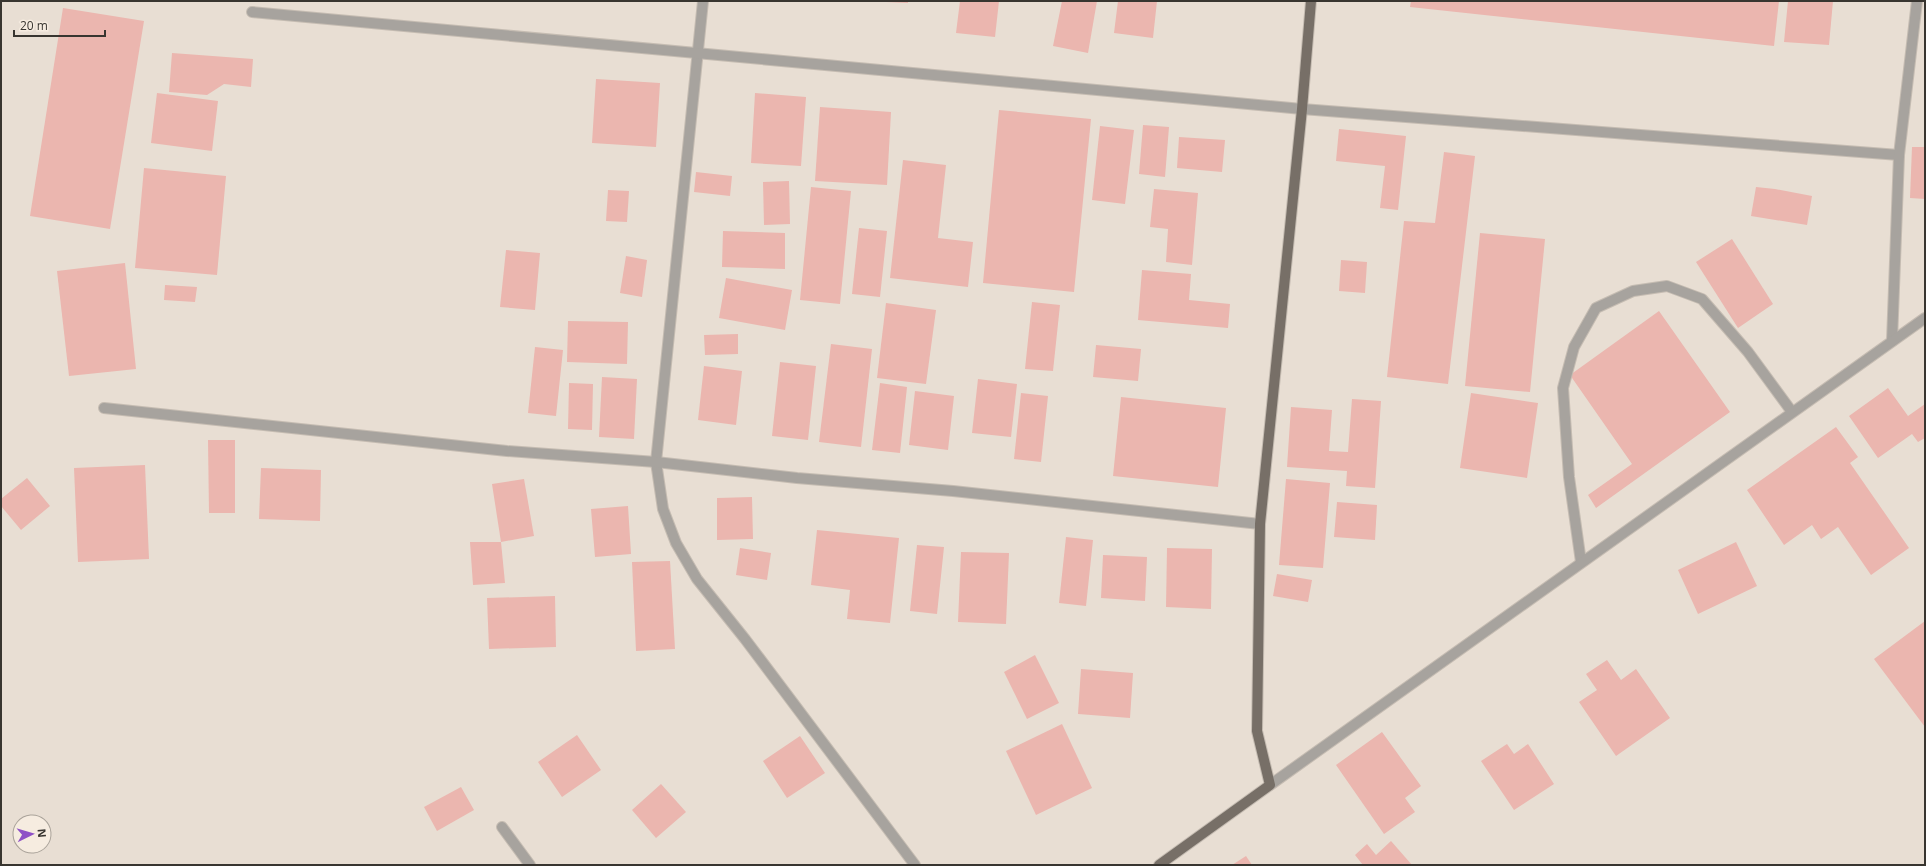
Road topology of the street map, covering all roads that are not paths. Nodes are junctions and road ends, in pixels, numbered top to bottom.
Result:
1 (703, 1) edge
2 (1312, 1) edge
3 (1917, 1) edge
4 (252, 12) dead end
5 (698, 54) junction
6 (1302, 109) junction
7 (1899, 155) junction
8 (1925, 318) edge
9 (1892, 341) junction
10 (104, 408) dead end
11 (1792, 412) junction
12 (656, 462) junction
13 (1260, 524) junction
14 (1582, 562) junction
15 (1270, 785) junction
16 (502, 827) dead end
17 (530, 865) edge
18 (915, 865) edge
19 (1159, 865) edge

1 - 5 street
2 - 6 main road
3 - 7 street
4 - 5 street
5 - 6 street
5 - 12 street
6 - 7 street
6 - 13 main road
7 - 9 street
8 - 9 street
9 - 11 street
10 - 12 street
11 - 14 street
11 - 14 street
12 - 13 street
12 - 18 street
13 - 15 main road
14 - 15 street
15 - 19 main road
16 - 17 street

